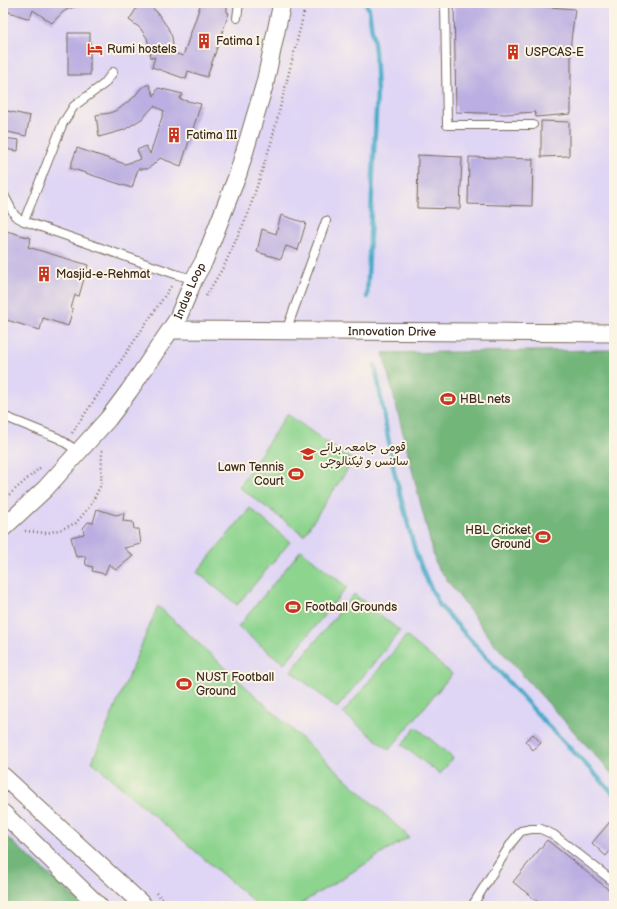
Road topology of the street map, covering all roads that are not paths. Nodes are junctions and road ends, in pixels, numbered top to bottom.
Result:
1 (239, 3) edge
2 (282, 3) edge
3 (445, 3) edge
4 (237, 18) dead end
5 (114, 72) dead end
6 (533, 125) dead end
7 (3, 193) edge
8 (24, 221) junction
9 (326, 221) dead end
10 (186, 277) junction
11 (171, 330) junction
12 (286, 330) junction
13 (614, 333) edge
14 (3, 416) edge
15 (72, 448) junction
16 (3, 528) edge
17 (3, 776) edge
18 (3, 813) edge
19 (614, 882) edge
20 (99, 906) edge
21 (144, 906) edge
22 (472, 906) edge

1 - 4 lane
2 - 10 street, Indus Loop
3 - 6 lane
5 - 8 lane
7 - 8 lane
8 - 10 lane
9 - 12 lane
10 - 11 street, Indus Loop
11 - 12 street, Innovation Drive
11 - 15 street, Indus Loop
12 - 13 street, Innovation Drive
14 - 15 lane
15 - 16 street, Indus Loop
17 - 21 street
18 - 20 street
19 - 22 lane

